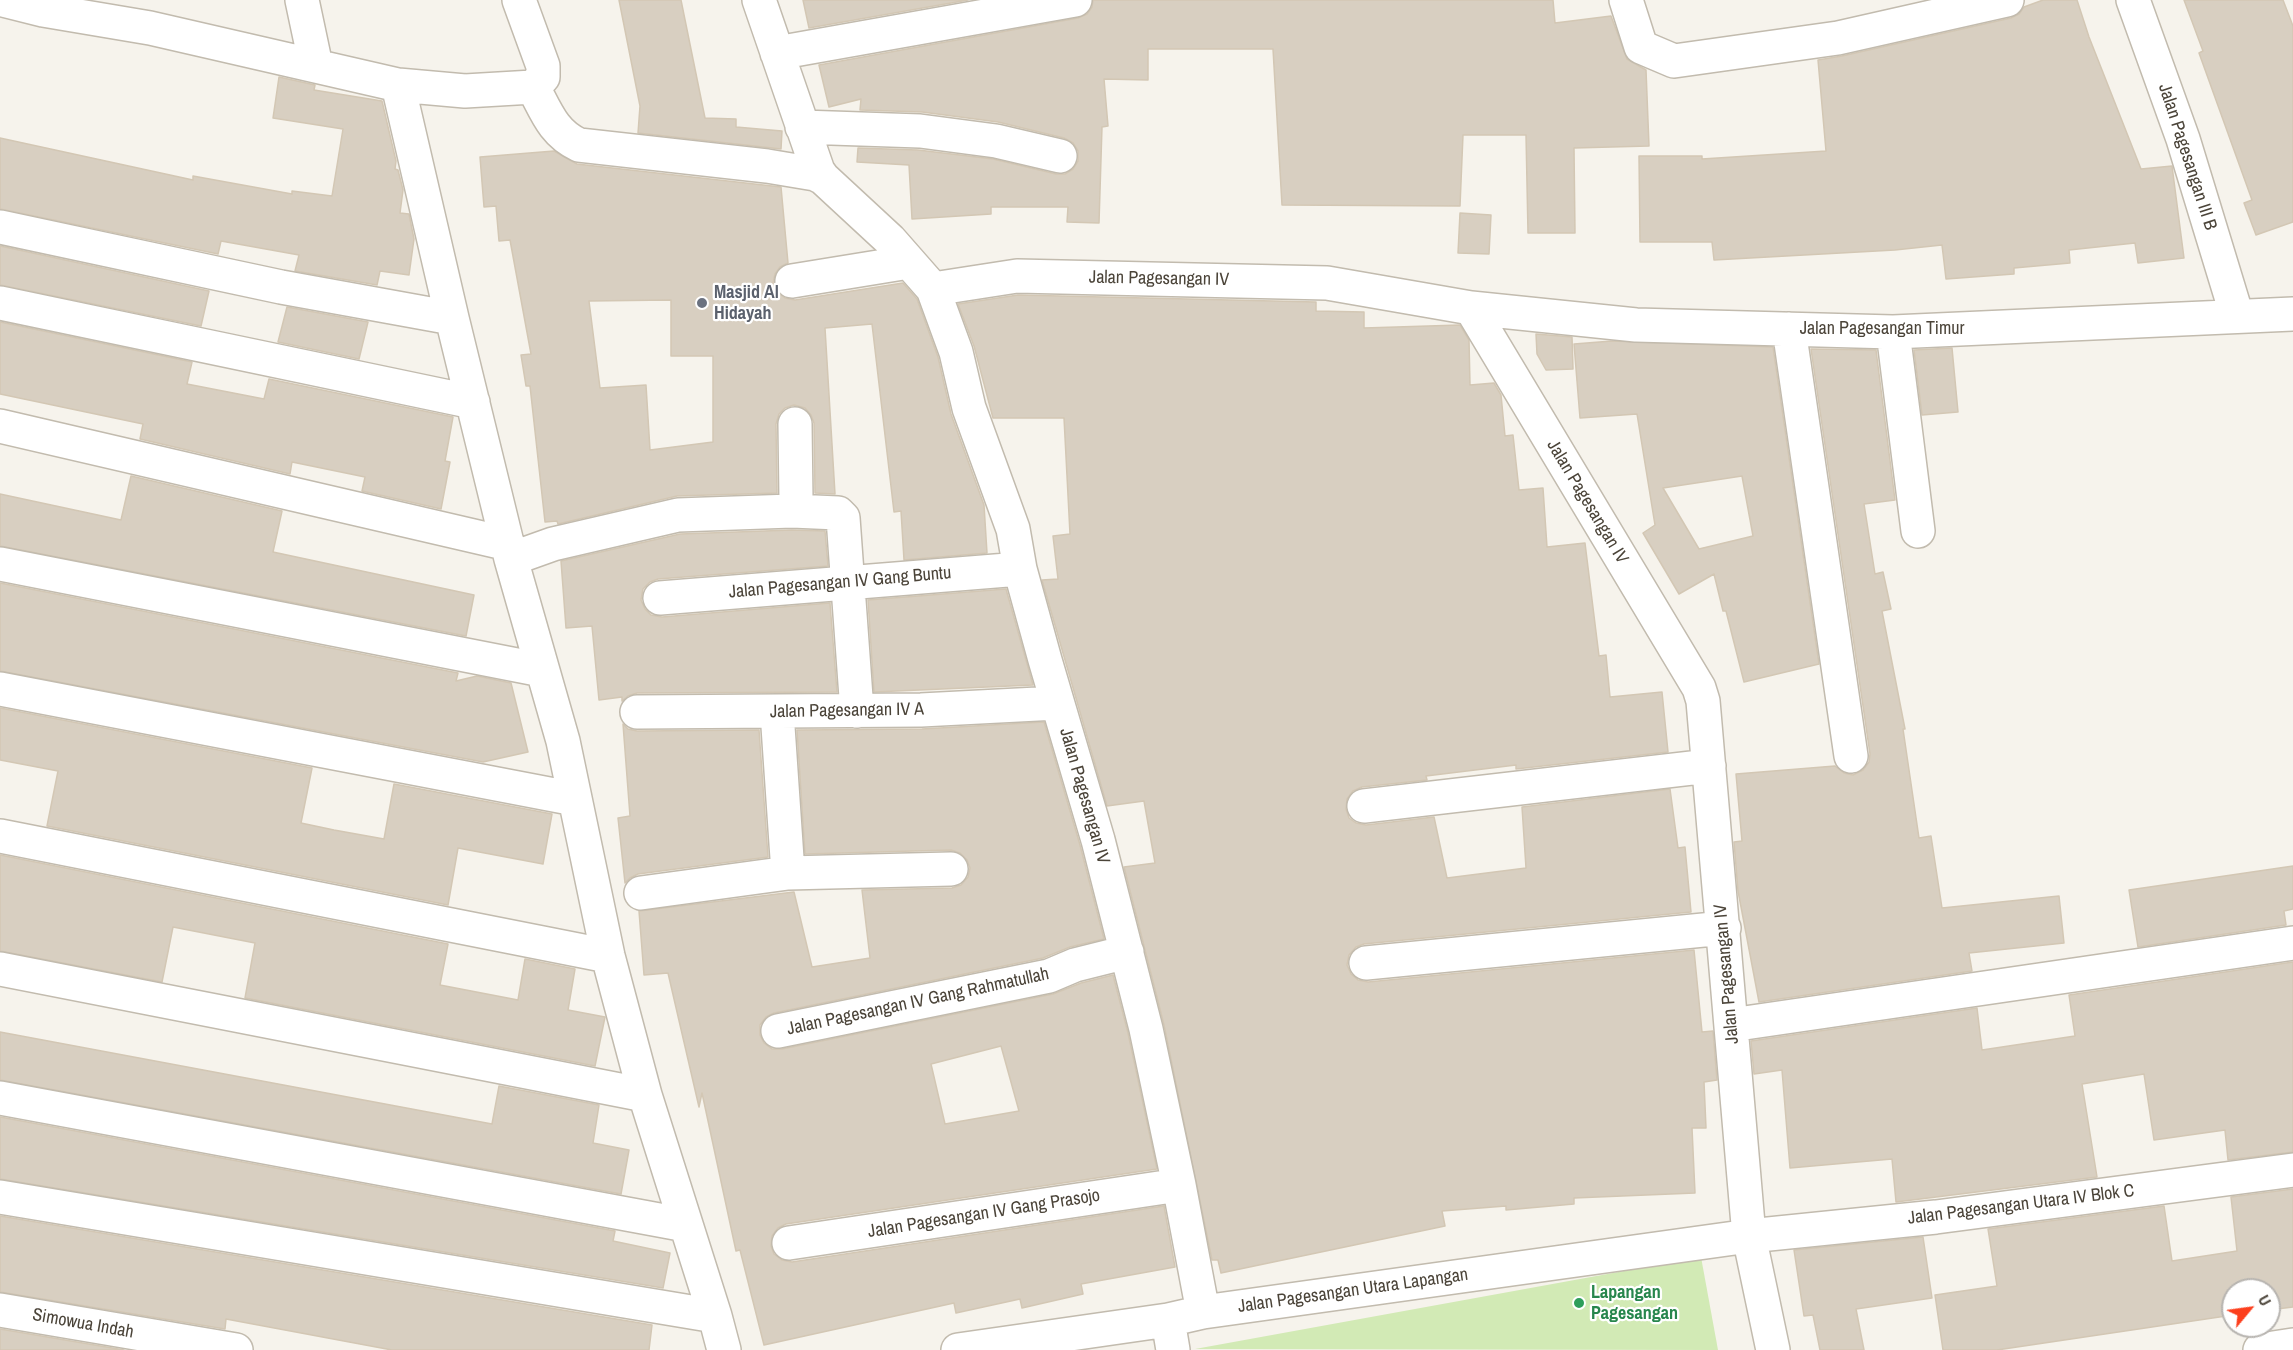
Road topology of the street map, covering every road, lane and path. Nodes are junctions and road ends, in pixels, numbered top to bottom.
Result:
1 (3, 0) edge
2 (302, 0) edge
3 (519, 0) edge
4 (759, 0) edge
5 (1076, 0) edge
6 (1626, 0) edge
7 (2007, 0) edge
8 (2133, 0) edge
9 (148, 14) edge
10 (777, 53) junction
11 (316, 66) junction
12 (398, 85) junction
13 (536, 92) junction
14 (803, 132) junction
15 (1060, 156) dead end
16 (820, 174) junction
17 (0, 227) edge
18 (909, 262) junction
19 (792, 281) dead end
20 (933, 289) junction
21 (0, 303) edge
22 (1471, 308) junction
23 (2293, 314) edge
24 (2237, 316) junction
25 (452, 318) junction
26 (1789, 329) junction
27 (1893, 332) junction
28 (473, 402) junction
29 (795, 424) dead end
30 (0, 426) edge
31 (792, 510) junction
32 (1918, 531) dead end
33 (511, 553) junction
34 (0, 564) edge
35 (1020, 569) junction
36 (846, 582) junction
37 (660, 598) dead end
38 (542, 670) junction
39 (0, 689) edge
40 (1057, 703) junction
41 (857, 711) junction
42 (637, 712) dead end
43 (777, 712) junction
44 (1851, 756) dead end
45 (1710, 766) junction
46 (575, 799) junction
47 (1364, 806) dead end
48 (0, 836) edge
49 (951, 869) dead end
50 (788, 873) junction
51 (641, 893) dead end
52 (1724, 928) junction
53 (2293, 943) edge
54 (1127, 952) junction
55 (608, 956) junction
56 (1366, 963) dead end
57 (0, 969) edge
58 (1731, 1025) junction
59 (778, 1031) dead end
60 (645, 1095) junction
61 (0, 1098) edge
62 (2293, 1170) edge
63 (1179, 1185) junction
64 (0, 1197) edge
65 (686, 1225) junction
66 (1749, 1236) junction
67 (789, 1243) dead end
68 (0, 1310) edge
69 (1203, 1311) junction
70 (715, 1316) junction
71 (1171, 1335) edge
72 (2293, 1346) edge
73 (236, 1350) edge
74 (723, 1350) edge
75 (958, 1350) edge
76 (1773, 1350) edge
77 (2260, 1350) edge

1 - 9 street
2 - 11 street
3 - 13 street
4 - 10 street, Jalan Pagesangan IV
5 - 10 street
6 - 7 street
8 - 24 street, Jalan Pagesangan III B
9 - 11 street
10 - 14 street, Jalan Pagesangan IV
11 - 12 street
12 - 13 street
12 - 25 street
13 - 16 street
14 - 15 street
14 - 16 street, Jalan Pagesangan IV
16 - 18 street, Jalan Pagesangan IV
17 - 25 street
18 - 19 street
18 - 20 street, Jalan Pagesangan IV
20 - 22 street, Jalan Pagesangan IV
20 - 35 street, Jalan Pagesangan IV
21 - 28 street
22 - 26 street, Jalan Pagesangan Timur
22 - 45 street, Jalan Pagesangan IV
23 - 24 street, Jalan Pagesangan Timur
24 - 27 street, Jalan Pagesangan Timur
25 - 28 street
26 - 27 street, Jalan Pagesangan Timur
26 - 44 street
27 - 32 street
28 - 33 street
29 - 31 street
30 - 33 street
31 - 33 street
31 - 36 street
33 - 38 street
34 - 38 street
35 - 36 street, Jalan Pagesangan IV Gang Buntu
35 - 40 street, Jalan Pagesangan IV
36 - 37 street, Jalan Pagesangan IV Gang Buntu
36 - 41 street
38 - 46 street
39 - 46 street
40 - 41 street, Jalan Pagesangan IV A
40 - 54 street, Jalan Pagesangan IV
41 - 43 street, Jalan Pagesangan IV A
42 - 43 street, Jalan Pagesangan IV A
43 - 50 street
45 - 47 street
45 - 52 street, Jalan Pagesangan IV
46 - 55 street
48 - 55 street
49 - 50 street
50 - 51 street
52 - 56 street
52 - 58 street, Jalan Pagesangan IV
53 - 58 street
54 - 59 street, Jalan Pagesangan IV Gang Rahmatullah
54 - 63 street, Jalan Pagesangan IV
55 - 60 street
57 - 60 street
58 - 66 street, Jalan Pagesangan IV
60 - 65 street
61 - 65 street
62 - 66 street, Jalan Pagesangan Utara IV Blok C
63 - 67 street, Jalan Pagesangan IV Gang Prasojo
63 - 69 street, Jalan Pagesangan IV
64 - 70 street
65 - 70 street
66 - 69 street, Jalan Pagesangan Utara Lapangan
66 - 76 street, Jalan Pagesangan IV
68 - 73 street, Simowua Indah
69 - 71 street, Jalan Pagesangan Utara Lapangan
70 - 74 street
71 - 75 street, Jalan Pagesangan Utara Lapangan
72 - 77 street

